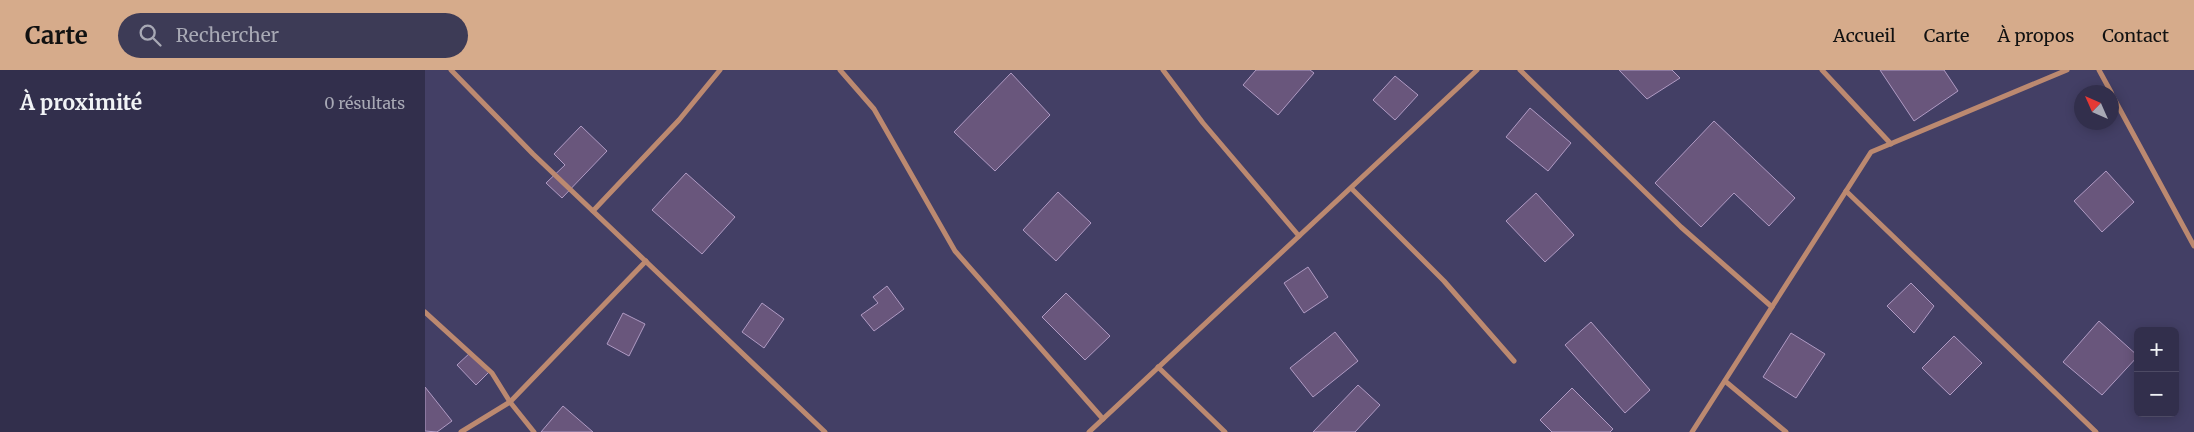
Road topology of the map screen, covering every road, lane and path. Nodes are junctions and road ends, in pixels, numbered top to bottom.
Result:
1 (451, 70) edge
2 (720, 70) edge
3 (840, 70) edge
4 (1163, 70) edge
5 (1477, 70) edge
6 (1520, 70) edge
7 (1822, 70) edge
8 (2067, 70) edge
9 (2099, 70) edge
10 (2107, 85) edge
11 (2119, 108) edge
12 (1891, 144) junction
13 (1351, 188) junction
14 (1846, 191) junction
15 (593, 210) junction
16 (1299, 236) junction
17 (2194, 246) edge
18 (646, 261) junction
19 (1772, 307) junction
20 (425, 312) edge
21 (1514, 361) dead end
22 (1158, 367) junction
23 (1725, 380) junction
24 (509, 402) junction
25 (1103, 419) junction
26 (461, 432) edge
27 (534, 432) edge
28 (825, 432) edge
29 (1089, 432) edge
30 (1225, 432) edge
31 (1692, 432) edge
32 (1786, 432) edge
33 (2096, 432) edge

1 - 15 street
2 - 15 street
3 - 25 street
4 - 16 street
5 - 13 street
6 - 19 street
7 - 12 street
8 - 12 street
9 - 10 street
11 - 17 street
12 - 14 street
13 - 16 street
13 - 21 street
14 - 19 street
14 - 33 street
15 - 18 street
16 - 22 street
18 - 24 street
18 - 28 street
19 - 23 street
20 - 24 street
22 - 25 street
22 - 30 street
23 - 31 street
23 - 32 street
24 - 26 street
24 - 27 street
25 - 29 street

